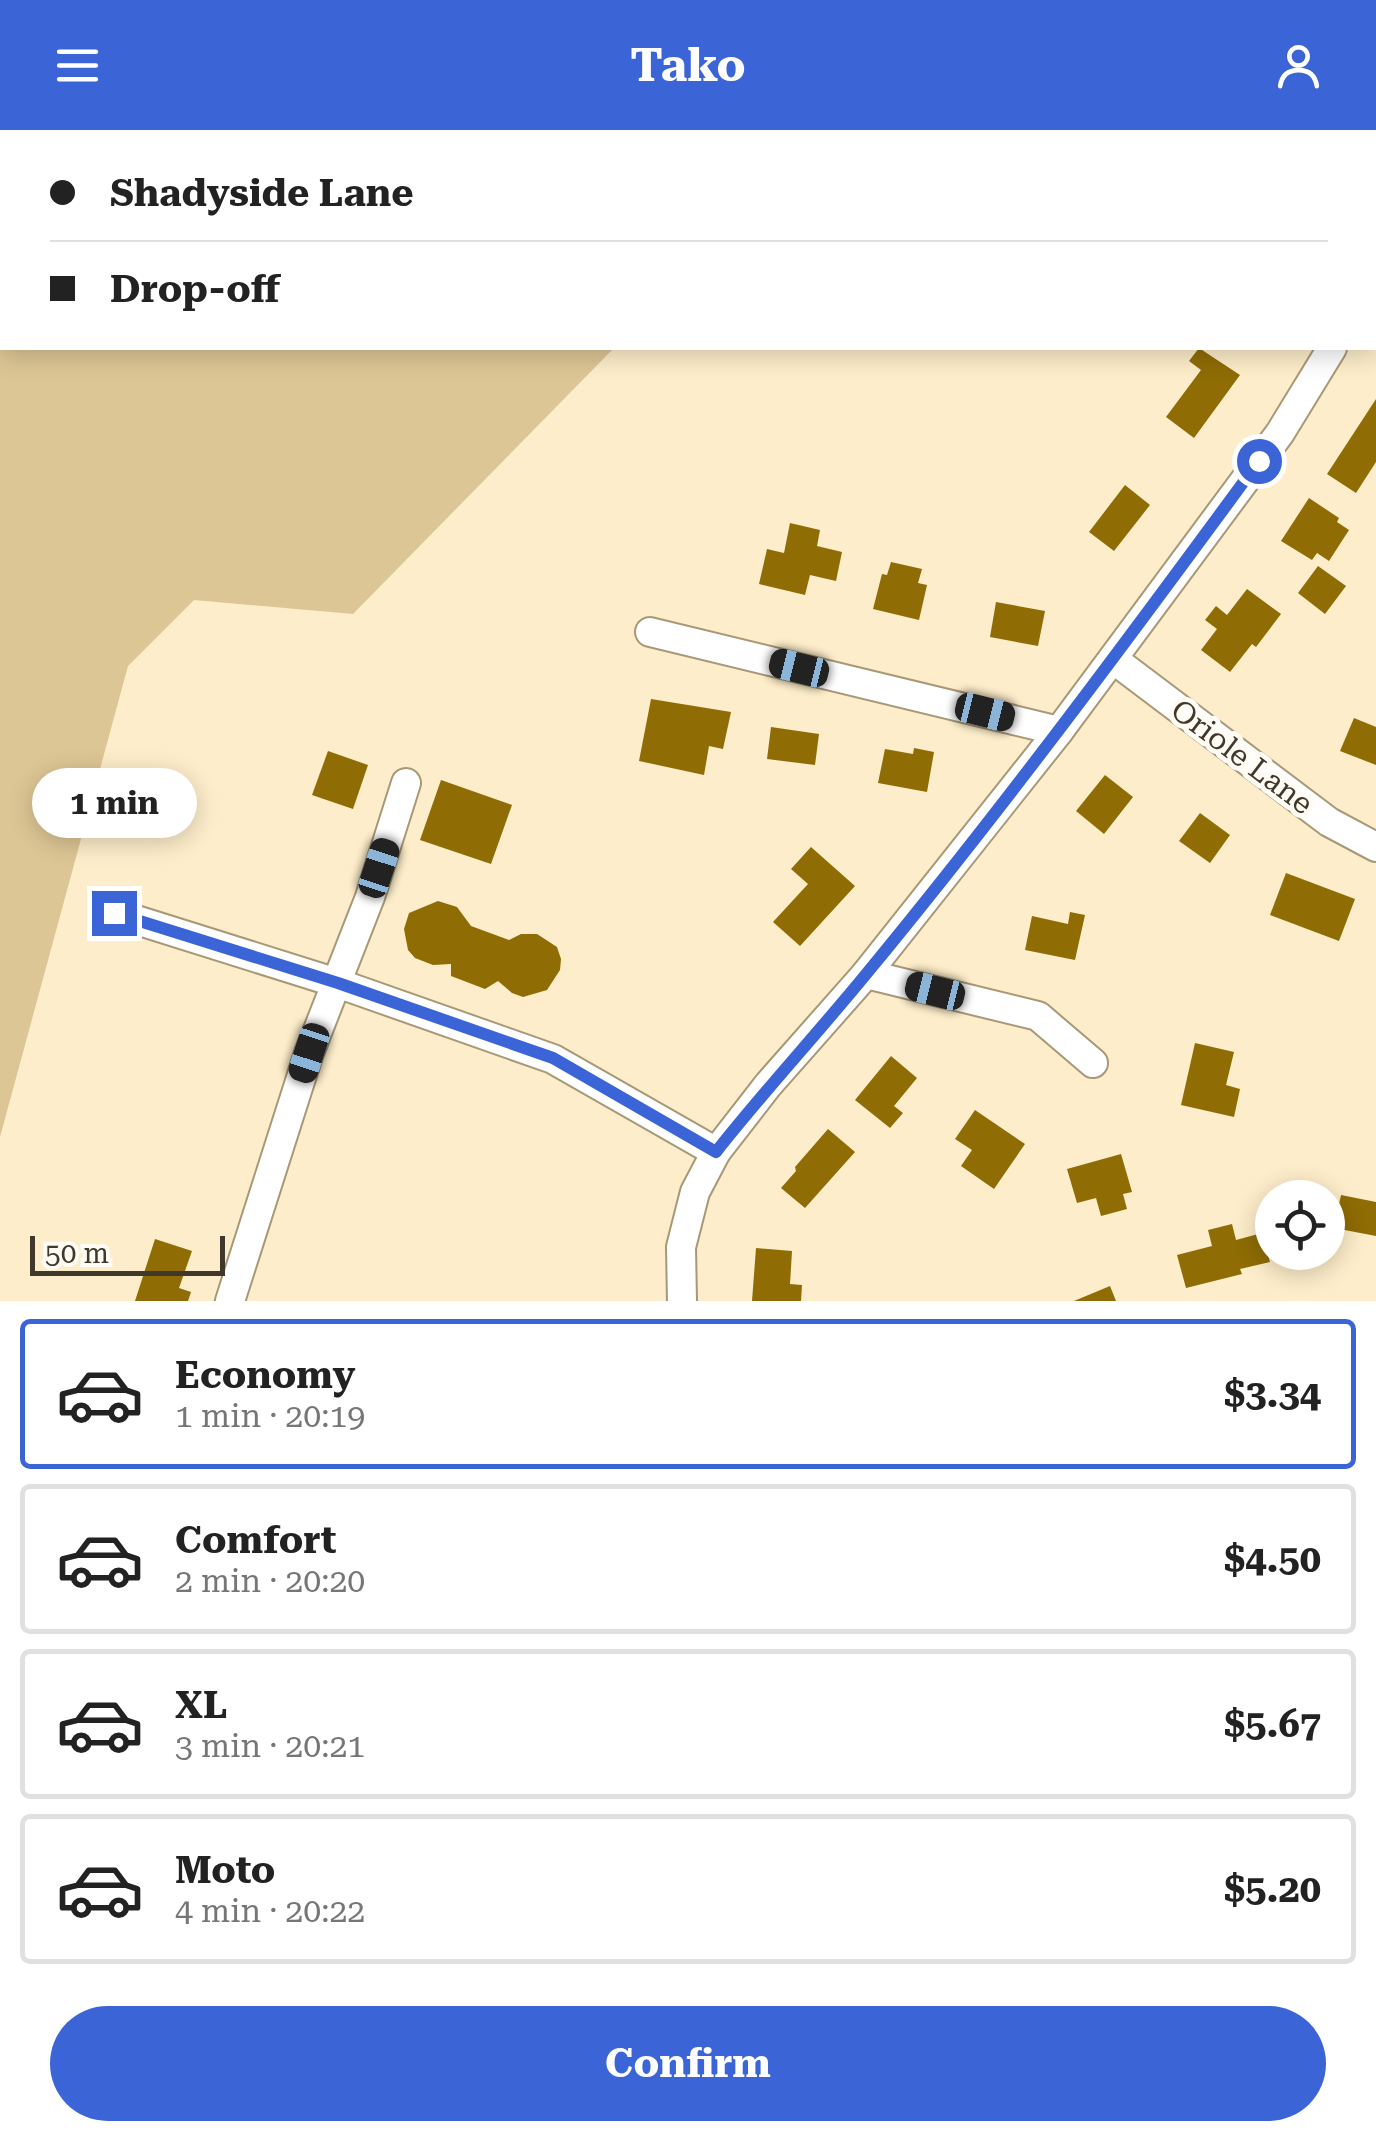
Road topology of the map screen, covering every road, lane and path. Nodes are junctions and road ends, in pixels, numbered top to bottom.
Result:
1 (1331, 350) edge
2 (650, 632) dead end
3 (1113, 659) junction
4 (1059, 730) junction
5 (406, 782) dead end
6 (1376, 847) edge
7 (114, 913) dead end
8 (866, 974) junction
9 (338, 983) junction
10 (1093, 1062) dead end
11 (716, 1152) junction
12 (230, 1301) edge
13 (682, 1301) edge

1 - 3 street
2 - 4 street
3 - 4 street
3 - 6 street, Oriole Lane
4 - 8 street
5 - 9 street
7 - 9 street
8 - 10 street
8 - 11 street
9 - 11 street
9 - 12 street
11 - 13 street

